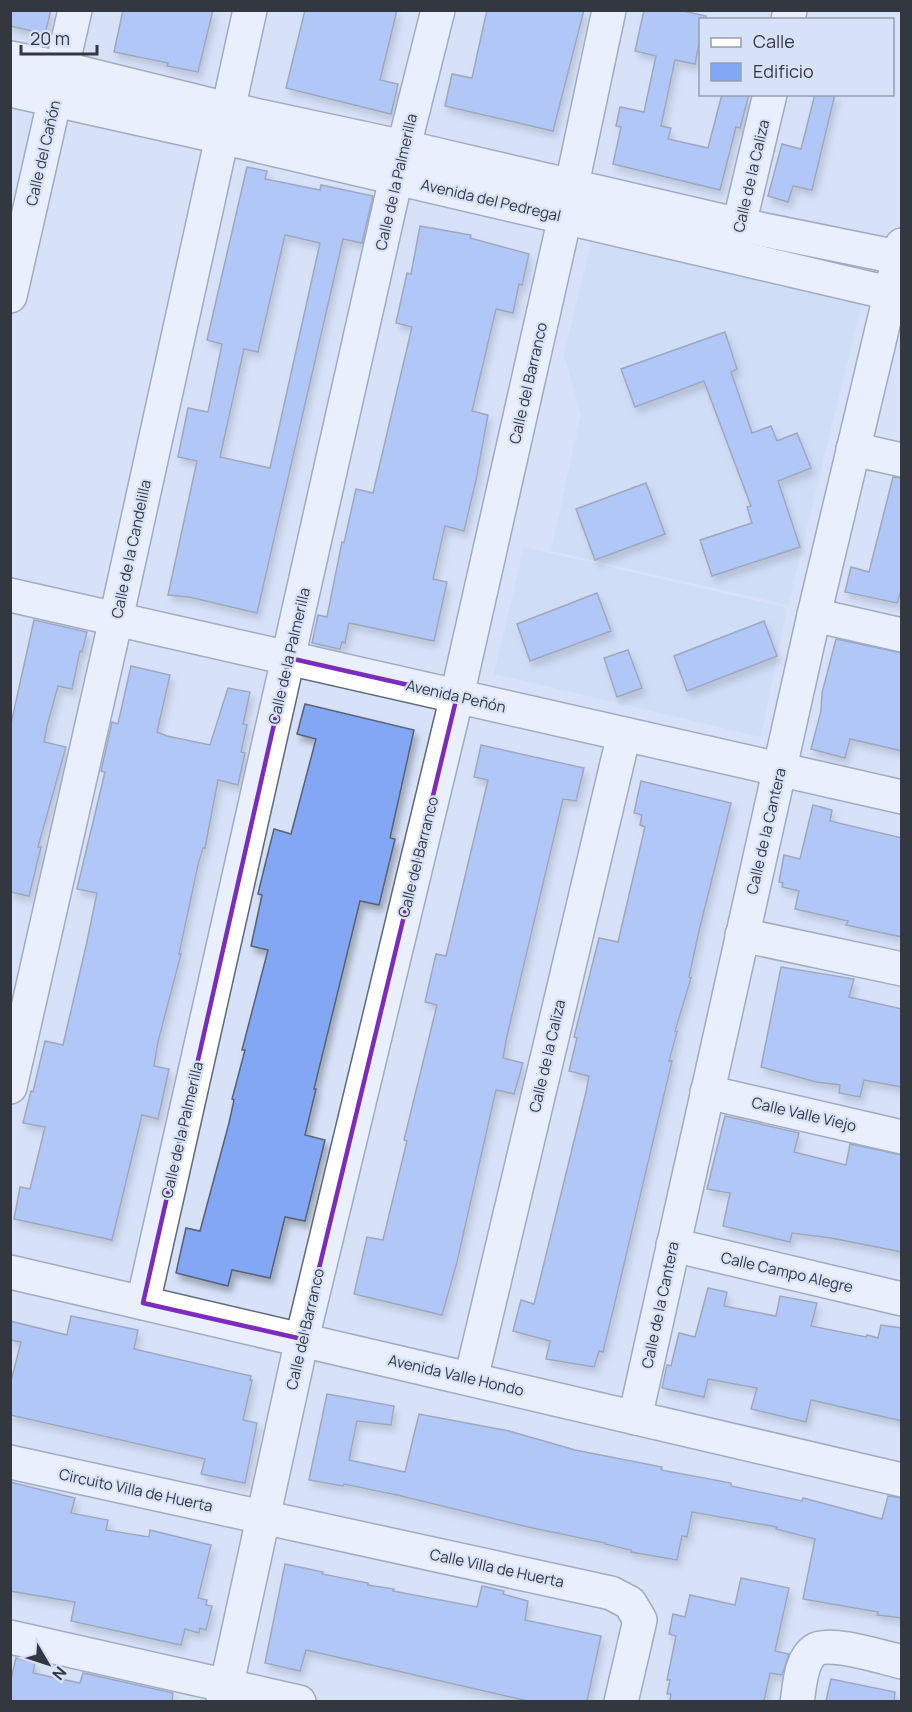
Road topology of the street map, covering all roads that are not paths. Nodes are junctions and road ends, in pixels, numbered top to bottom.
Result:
1 (75, 10) edge
2 (250, 10) edge
3 (438, 10) edge
4 (609, 10) edge
5 (10, 58) edge
6 (61, 68) junction
7 (10, 90) edge
8 (770, 96) edge
9 (55, 100) junction
10 (224, 123) junction
11 (404, 147) junction
12 (396, 178) junction
13 (568, 201) junction
14 (740, 225) junction
15 (901, 254) edge
16 (732, 256) junction
17 (895, 295) edge
18 (10, 296) edge
19 (853, 449) junction
20 (902, 460) edge
21 (10, 595) edge
22 (814, 615) junction
23 (116, 619) junction
24 (902, 635) edge
25 (289, 658) junction
26 (457, 696) junction
27 (624, 734) junction
28 (779, 770) junction
29 (902, 797) edge
30 (742, 935) junction
31 (902, 969) edge
32 (10, 1087) edge
33 (707, 1092) junction
34 (902, 1137) edge
35 (673, 1245) junction
36 (10, 1272) edge
37 (902, 1299) edge
38 (143, 1303) junction
39 (302, 1339) junction
40 (471, 1379) junction
41 (635, 1418) junction
42 (10, 1462) edge
43 (902, 1480) edge
44 (262, 1517) junction
45 (10, 1637) edge
46 (902, 1662) edge
47 (225, 1693) edge
48 (300, 1701) edge
49 (621, 1701) edge
50 (797, 1701) edge

1 - 6 street, Calle del Cañón
2 - 10 street, Calle de la Candelilla
3 - 11 street, Calle de la Palmerilla
4 - 13 street, Calle del Barranco
5 - 6 street, Avenida del Pedregal
6 - 9 street, Calle del Cañón
6 - 10 street, Avenida del Pedregal
7 - 9 street, Avenida del Pedregal
8 - 14 street, Calle de la Caliza
9 - 10 street, Avenida del Pedregal
9 - 18 street, Calle del Cañón
10 - 11 street, Avenida del Pedregal
10 - 12 street, Avenida del Pedregal
10 - 23 street, Calle de la Candelilla
11 - 12 street, Calle de la Palmerilla
11 - 13 street, Avenida del Pedregal
12 - 13 street, Avenida del Pedregal
12 - 25 street, Calle de la Palmerilla
13 - 14 street, Avenida del Pedregal
13 - 16 street, Avenida del Pedregal
13 - 26 street, Calle del Barranco
14 - 15 street, Avenida del Pedregal
14 - 16 street, Calle de la Caliza
15 - 17 street, Calle de la Cantera
16 - 17 street, Avenida del Pedregal
17 - 19 street, Calle de la Cantera
19 - 20 street
19 - 22 street, Calle de la Cantera
21 - 23 street, Avenida Peñón
22 - 24 street
22 - 28 street, Calle de la Cantera
23 - 25 street, Avenida Peñón
23 - 32 street, Calle de la Candelilla
25 - 26 street, Avenida Peñón
25 - 38 street, Calle de la Palmerilla
26 - 27 street, Avenida Peñón
26 - 39 street, Calle del Barranco
27 - 28 street, Avenida Peñón
27 - 40 street, Calle de la Caliza
28 - 29 street, Avenida Peñón
28 - 30 street, Calle de la Cantera
30 - 31 street
30 - 33 street, Calle de la Cantera
33 - 34 street, Calle Valle Viejo
33 - 35 street, Calle de la Cantera
35 - 37 street, Calle Campo Alegre
35 - 41 street, Calle de la Cantera
36 - 38 street, Avenida Valle Hondo
38 - 39 street, Avenida Valle Hondo
39 - 40 street, Avenida Valle Hondo
39 - 44 street, Calle del Barranco
40 - 41 street, Avenida Valle Hondo
41 - 43 street, Avenida Valle Hondo
42 - 44 street, Circuito Villa de Huerta
44 - 47 street, Calle del Barranco
44 - 49 street, Calle Villa de Huerta
45 - 47 street
46 - 50 street
47 - 48 street

